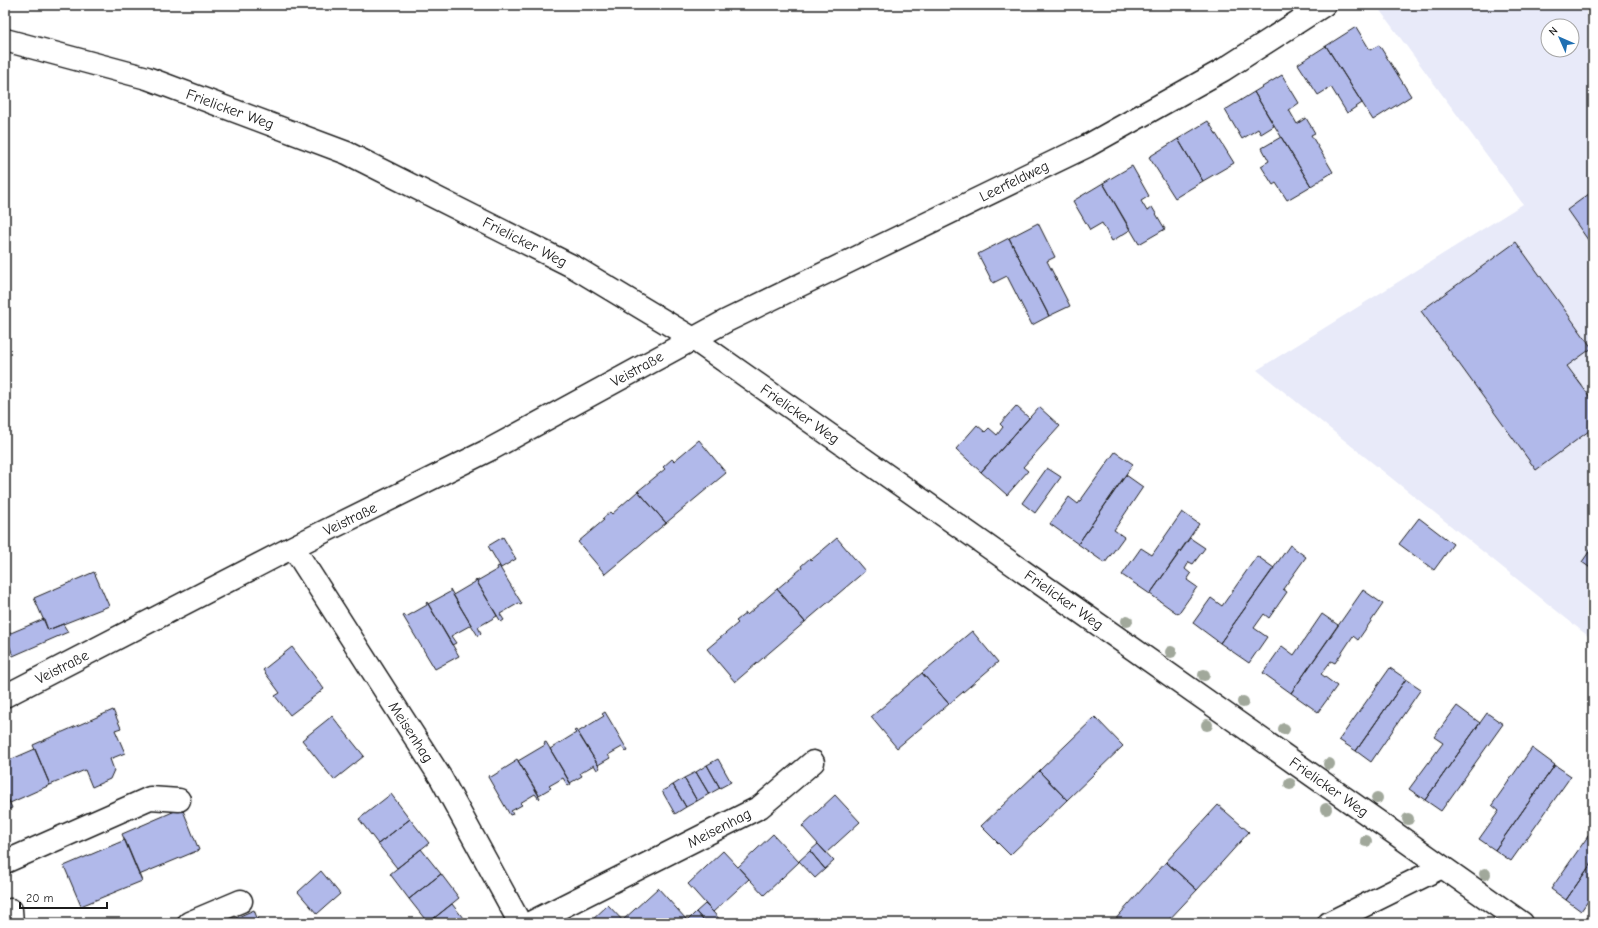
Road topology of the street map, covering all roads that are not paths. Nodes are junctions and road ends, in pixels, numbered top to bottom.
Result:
1 (1324, 5) edge
2 (5, 40) edge
3 (692, 338) junction
4 (292, 547) junction
5 (5, 696) edge
6 (813, 762) dead end
7 (179, 800) dead end
8 (5, 862) edge
9 (1442, 868) junction
10 (241, 900) dead end
11 (189, 923) edge
12 (520, 923) edge
13 (530, 923) edge
14 (1329, 923) edge
15 (1522, 923) edge

1 - 3 street, Leerfeldweg
2 - 3 street, Frielicker Weg
3 - 4 street, Veistraße
3 - 9 street, Frielicker Weg
4 - 5 street, Veistraße
4 - 12 street, Meisenhag
6 - 13 street, Meisenhag
7 - 8 street
9 - 14 street
9 - 15 street, Frielicker Weg
10 - 11 street

